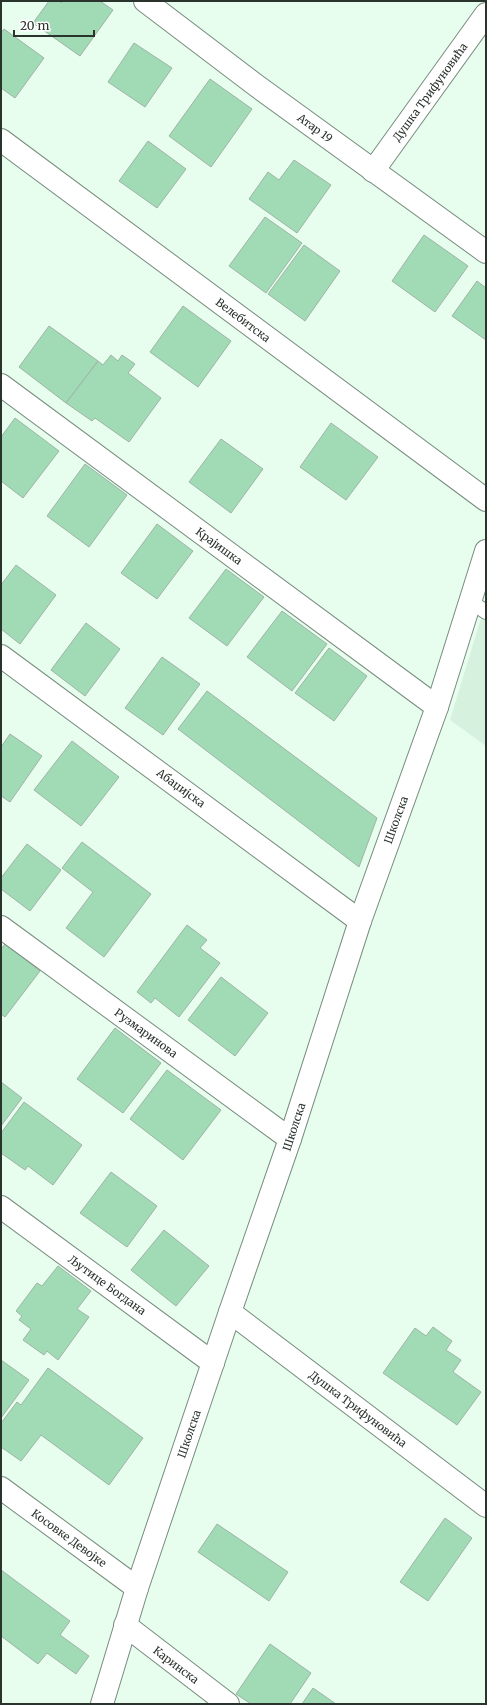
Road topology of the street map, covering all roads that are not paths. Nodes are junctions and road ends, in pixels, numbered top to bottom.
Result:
1 (151, 3) edge
2 (486, 14) edge
3 (1, 140) edge
4 (374, 171) junction
5 (486, 252) edge
6 (1, 385) edge
7 (486, 500) edge
8 (486, 551) edge
9 (478, 606) edge
10 (1, 656) edge
11 (437, 707) junction
12 (360, 921) junction
13 (1, 927) edge
14 (290, 1139) junction
15 (1, 1206) edge
16 (230, 1312) junction
17 (213, 1363) junction
18 (1, 1488) edge
19 (486, 1506) edge
20 (137, 1588) junction
21 (125, 1626) junction
22 (102, 1704) edge
23 (228, 1704) edge

1 - 4 street, Атар 19
2 - 4 street, Душка Трифуновића
3 - 7 street, Велебитска
4 - 5 street, Атар 19
6 - 11 street, Крајишка
8 - 9 street, Школска
9 - 11 street, Школска
10 - 12 street, Абаџијска
11 - 12 street, Школска
12 - 14 street, Школска
13 - 14 street, Рузмаринова
14 - 16 street, Школска
15 - 17 street, Љутице Богдана
16 - 17 street, Школска
16 - 19 street, Душка Трифуновића
17 - 20 street, Школска
18 - 20 street, Косовке Девојке
20 - 21 street, Школска
21 - 22 street, Школска
21 - 23 street, Каринска

